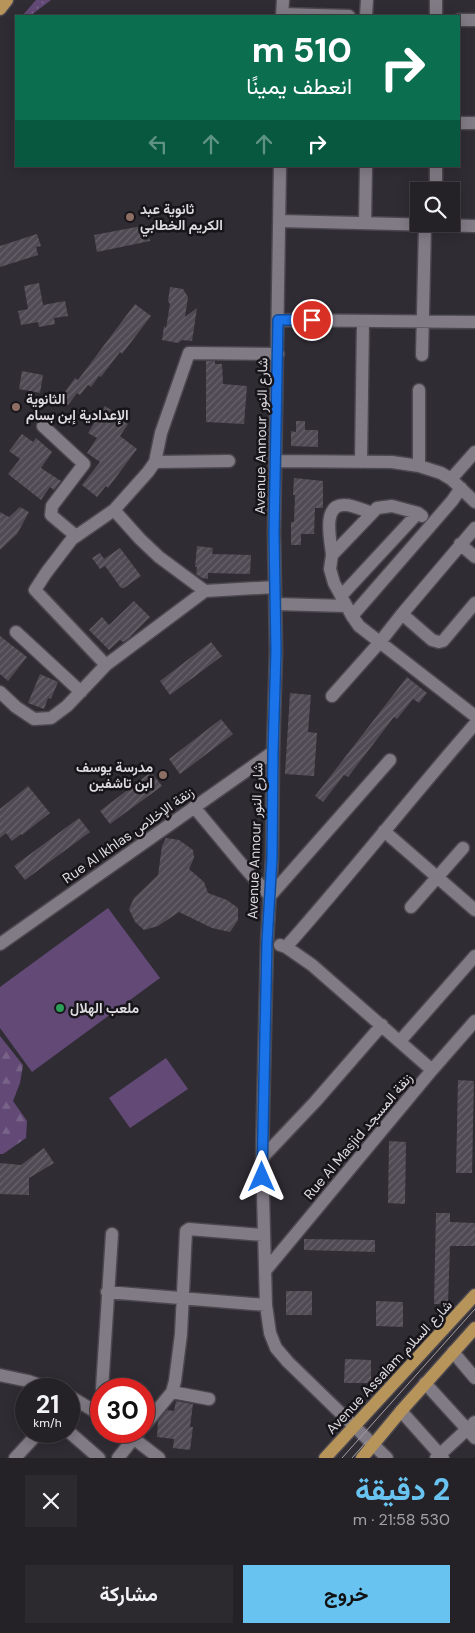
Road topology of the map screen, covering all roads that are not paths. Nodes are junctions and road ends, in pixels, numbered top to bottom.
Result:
1 (7, 0) edge
2 (282, 0) edge
3 (366, 0) edge
4 (436, 0) edge
5 (0, 9) edge
6 (282, 15) edge
7 (366, 15) edge
8 (436, 15) edge
9 (460, 20) edge
10 (475, 20) edge
11 (460, 123) edge
12 (475, 124) edge
13 (280, 167) edge
14 (366, 167) edge
15 (436, 167) edge
16 (436, 182) edge
17 (280, 221) junction
18 (365, 223) junction
19 (410, 224) edge
20 (460, 226) edge
21 (475, 226) edge
22 (431, 232) edge
23 (278, 320) junction
24 (363, 321) junction
25 (424, 322) junction
26 (475, 322) edge
27 (278, 354) junction
28 (422, 355) dead end
29 (419, 390) dead end
30 (43, 426) dead end
31 (475, 452) edge
32 (229, 461) dead end
33 (276, 461) junction
34 (155, 462) junction
35 (361, 462) junction
36 (419, 466) junction
37 (450, 479) junction
38 (461, 488) junction
39 (475, 502) edge
40 (114, 510) junction
41 (372, 512) junction
42 (418, 513) junction
43 (432, 523) junction
44 (475, 528) edge
45 (76, 536) junction
46 (460, 544) junction
47 (332, 556) junction
48 (475, 557) edge
49 (275, 588) junction
50 (205, 591) junction
51 (475, 603) edge
52 (276, 604) junction
53 (347, 606) junction
54 (402, 614) junction
55 (16, 632) dead end
56 (380, 642) junction
57 (106, 665) junction
58 (0, 692) edge
59 (81, 692) junction
60 (332, 696) dead end
61 (475, 716) edge
62 (475, 724) edge
63 (273, 752) junction
64 (390, 760) dead end
65 (194, 807) junction
66 (384, 831) junction
67 (463, 848) dead end
68 (438, 877) junction
69 (270, 896) junction
70 (411, 907) dead end
71 (475, 910) edge
72 (267, 942) junction
73 (0, 944) edge
74 (286, 947) junction
75 (474, 958) edge
76 (475, 1022) edge
77 (382, 1025) junction
78 (400, 1042) junction
79 (432, 1070) junction
80 (262, 1158) junction
81 (112, 1234) dead end
82 (263, 1235) junction
83 (265, 1271) junction
84 (107, 1292) junction
85 (475, 1296) edge
86 (183, 1298) junction
87 (266, 1305) junction
88 (475, 1328) edge
89 (452, 1352) junction
90 (0, 1375) edge
91 (15, 1378) edge
92 (103, 1378) edge
93 (475, 1378) edge
94 (425, 1383) junction
95 (172, 1392) junction
96 (209, 1398) dead end
97 (401, 1411) junction
98 (155, 1413) edge
99 (354, 1426) junction
100 (472, 1430) edge
101 (80, 1441) edge
102 (29, 1443) edge
103 (127, 1443) edge
104 (143, 1443) edge
105 (374, 1444) junction
106 (439, 1457) edge
107 (15, 1458) edge
108 (99, 1458) edge
109 (118, 1458) edge
110 (159, 1458) edge
111 (325, 1458) edge
112 (362, 1458) edge
113 (387, 1458) edge

1 - 5 main road
2 - 6 street
3 - 7 street
4 - 8 street
9 - 10 street
11 - 12 street
13 - 17 street, Avenue Annour شارع النور
14 - 18 street
15 - 16 street
17 - 18 street
17 - 23 street, Avenue Annour شارع النور
18 - 19 street
20 - 21 street
22 - 25 street
23 - 24 street
23 - 27 street, Avenue Annour شارع النور
24 - 25 street
24 - 35 street
25 - 26 street
25 - 28 street
27 - 33 street, Avenue Annour شارع النور
27 - 34 street
29 - 36 street
30 - 45 street
31 - 37 street
32 - 34 street
33 - 35 street
33 - 49 street, Avenue Annour شارع النور
34 - 40 street
35 - 36 street
36 - 37 street
37 - 38 street
38 - 39 street
38 - 43 street
40 - 45 street
40 - 50 street
41 - 42 street
41 - 47 street
41 - 47 street
42 - 43 street
42 - 53 street
43 - 53 street
44 - 46 street
45 - 57 street
46 - 48 street
46 - 54 street
47 - 53 street
49 - 50 street
49 - 52 street, Avenue Annour شارع النور
50 - 57 street
51 - 54 street
52 - 53 street
52 - 63 street, Avenue Annour شارع النور
53 - 56 street
54 - 56 street
55 - 59 street
56 - 60 street
56 - 61 street
57 - 59 street
58 - 59 street
62 - 66 street
63 - 65 street, Rue Al Ikhlas زنقة الإخلاص
63 - 69 street, Avenue Annour شارع النور
64 - 69 street
65 - 69 street
65 - 73 street, Rue Al Ikhlas زنقة الإخلاص
66 - 68 street
66 - 74 street
67 - 68 street
68 - 70 street
68 - 71 street
69 - 72 street, Avenue Annour شارع النور
72 - 74 street
72 - 80 street, Avenue Annour شارع النور
74 - 77 street
75 - 78 street
76 - 79 street, Rue Al Masjid زنقة المسجد
77 - 78 street
77 - 80 street
78 - 79 street
79 - 83 street, Rue Al Masjid زنقة المسجد
80 - 82 street, Avenue Annour شارع النور
81 - 84 street
82 - 83 street, Avenue Annour شارع النور
82 - 86 street
83 - 87 street, Avenue Annour شارع النور
84 - 86 street
84 - 92 street
85 - 99 main road, Avenue Assalam شارع السلام
86 - 87 street
86 - 95 street
87 - 99 street, Avenue Annour شارع النور
88 - 89 main road
89 - 93 street
89 - 94 main road
90 - 91 street
94 - 97 main road
94 - 100 street
95 - 96 street
95 - 98 street
97 - 105 main road
97 - 106 street
99 - 105 street, Avenue Annour شارع النور
99 - 111 main road, Avenue Assalam شارع السلام
100 - 106 street
101 - 108 street
102 - 107 street
103 - 109 street
104 - 110 street
105 - 112 main road
105 - 113 street, Avenue Annour شارع النور

